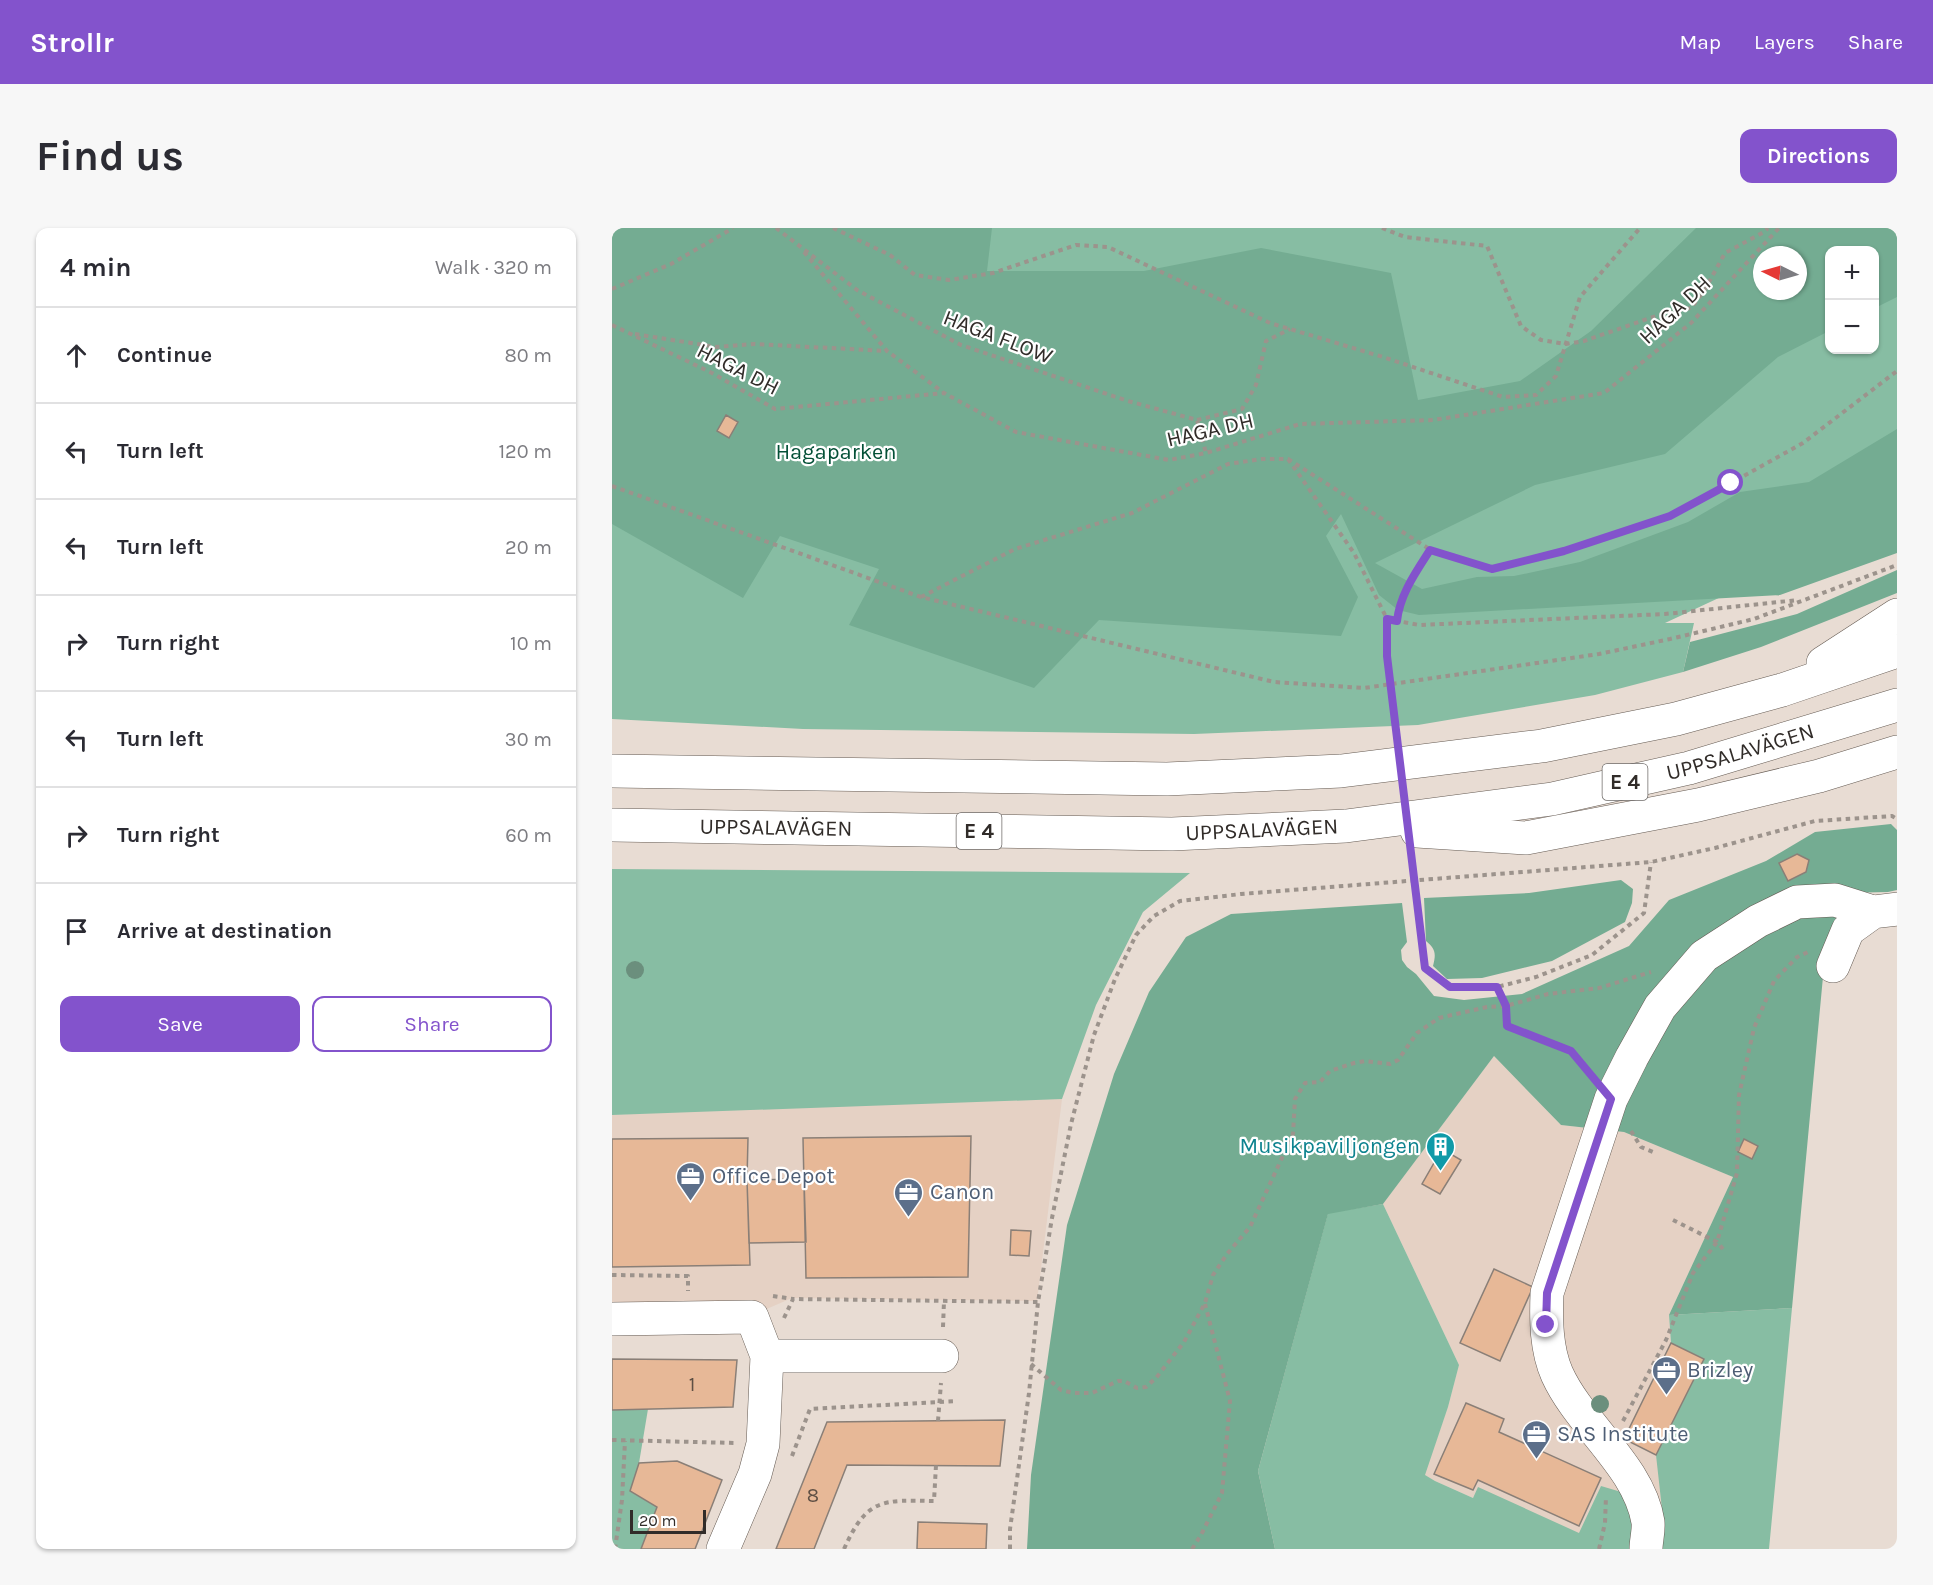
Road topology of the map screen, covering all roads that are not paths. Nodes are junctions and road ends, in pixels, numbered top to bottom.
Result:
1 (1897, 615) edge
2 (1897, 651) edge
3 (1782, 690) junction
4 (1897, 705) edge
5 (1897, 752) edge
6 (612, 771) edge
7 (612, 825) edge
8 (1346, 826) junction
9 (1873, 917) edge
10 (1833, 966) dead end
11 (612, 1319) edge
12 (767, 1356) junction
13 (942, 1356) dead end
14 (723, 1549) edge
15 (1646, 1549) edge

1 - 3 main road
2 - 3 main road, E 4
3 - 6 main road, E 4
4 - 8 main road, UPPSALAVÄGEN / E 4
5 - 8 main road
7 - 8 main road, UPPSALAVÄGEN / E 4
9 - 10 main road
9 - 15 main road
11 - 12 main road
12 - 13 main road
12 - 14 main road

